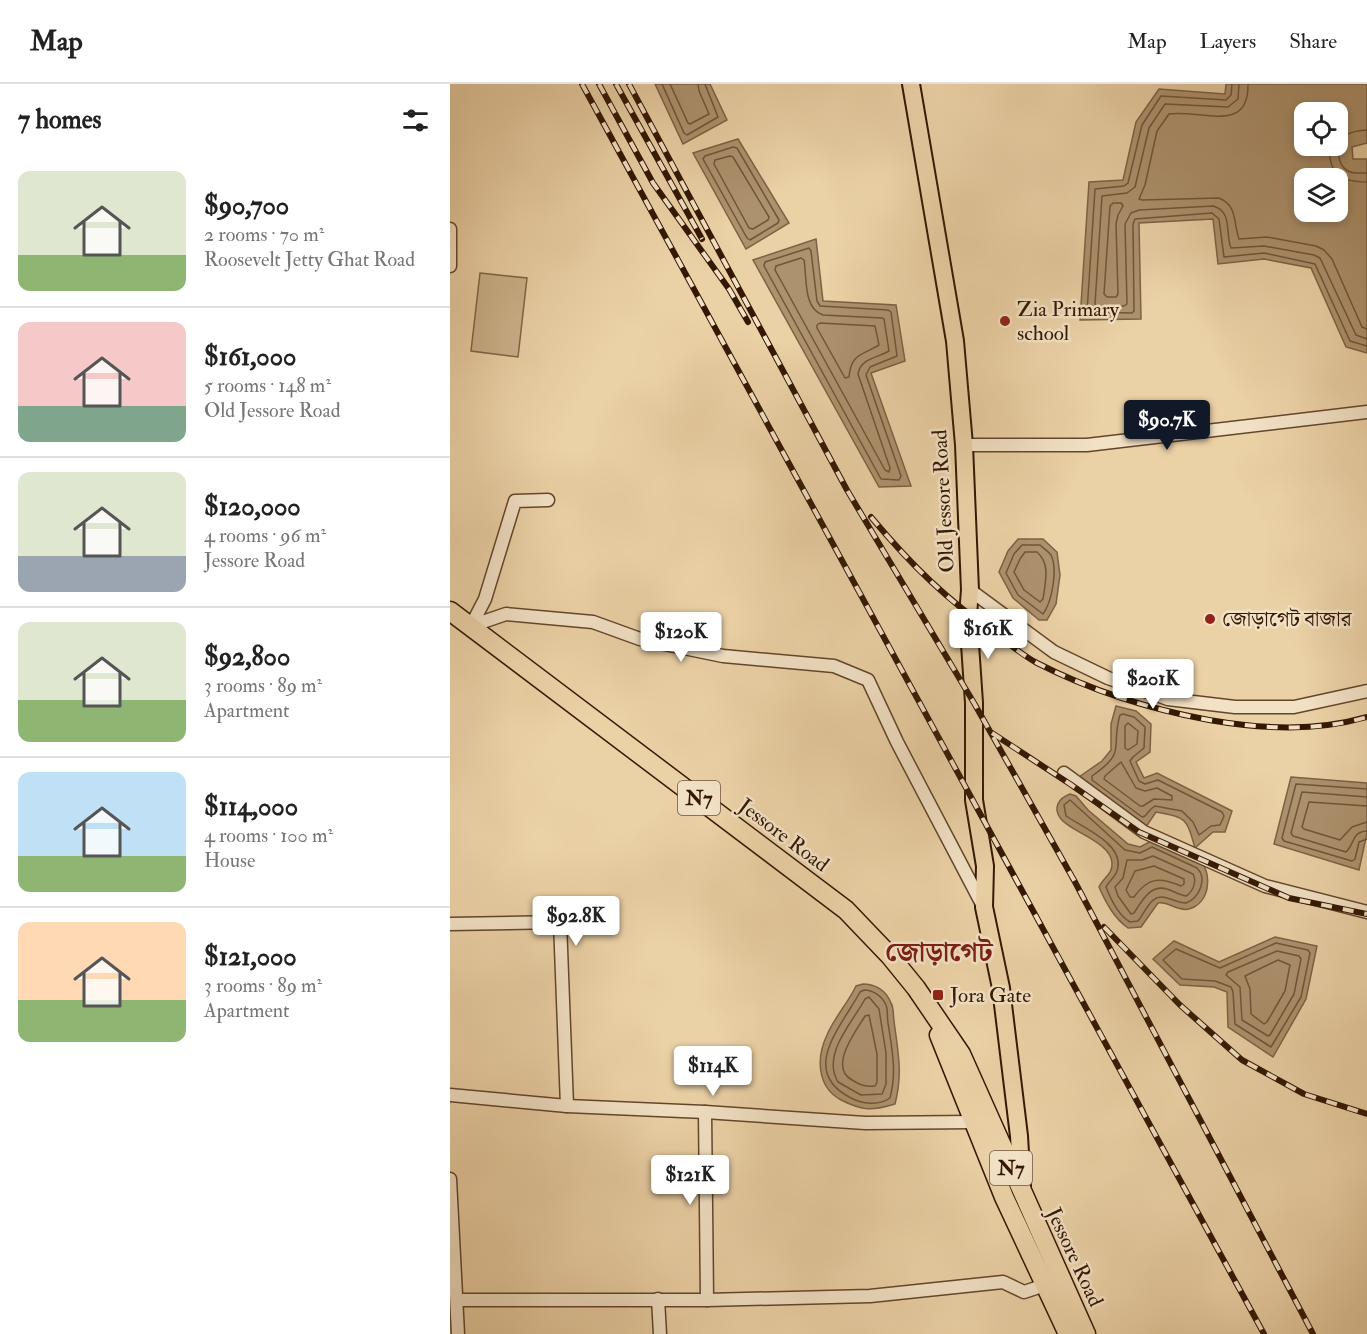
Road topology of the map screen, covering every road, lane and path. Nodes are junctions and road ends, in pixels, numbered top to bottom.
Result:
1 (911, 84) edge
2 (450, 229) edge
3 (450, 266) edge
4 (1367, 412) edge
5 (964, 445) junction
6 (548, 500) dead end
7 (970, 590) junction
8 (450, 611) edge
9 (471, 626) junction
10 (1367, 692) edge
11 (1064, 773) dead end
12 (984, 907) junction
13 (1367, 912) edge
14 (450, 924) edge
15 (928, 1006) junction
16 (450, 1095) edge
17 (567, 1106) junction
18 (705, 1112) junction
19 (974, 1122) junction
20 (450, 1179) edge
21 (1022, 1195) junction
22 (1023, 1240) junction
23 (1045, 1285) junction
24 (658, 1299) junction
25 (457, 1300) junction
26 (707, 1300) junction
27 (458, 1334) edge
28 (660, 1334) edge
29 (1068, 1334) edge
30 (1086, 1334) edge

1 - 5 main road, Old Jessore Road
2 - 3 street
4 - 5 street
5 - 7 main road, Old Jessore Road
6 - 9 street
7 - 10 street
7 - 12 main road, Old Jessore Road
8 - 9 highway, Jessore Road / N7
9 - 12 street
9 - 15 highway, Jessore Road / N7
11 - 13 street
12 - 21 main road, Old Jessore Road
14 - 17 street
15 - 19 highway, Jessore Road / N7
15 - 21 highway, Jessore Road / N7
16 - 17 street
17 - 18 street
18 - 19 street
18 - 26 street
19 - 22 highway, Jessore Road / N7
20 - 25 street
21 - 22 main road, Old Jessore Road
21 - 30 highway, Jessore Road / N7
22 - 23 highway, Jessore Road / N7
23 - 26 street
23 - 29 highway, Jessore Road / N7
24 - 25 street
24 - 26 street
24 - 28 street
25 - 27 street

